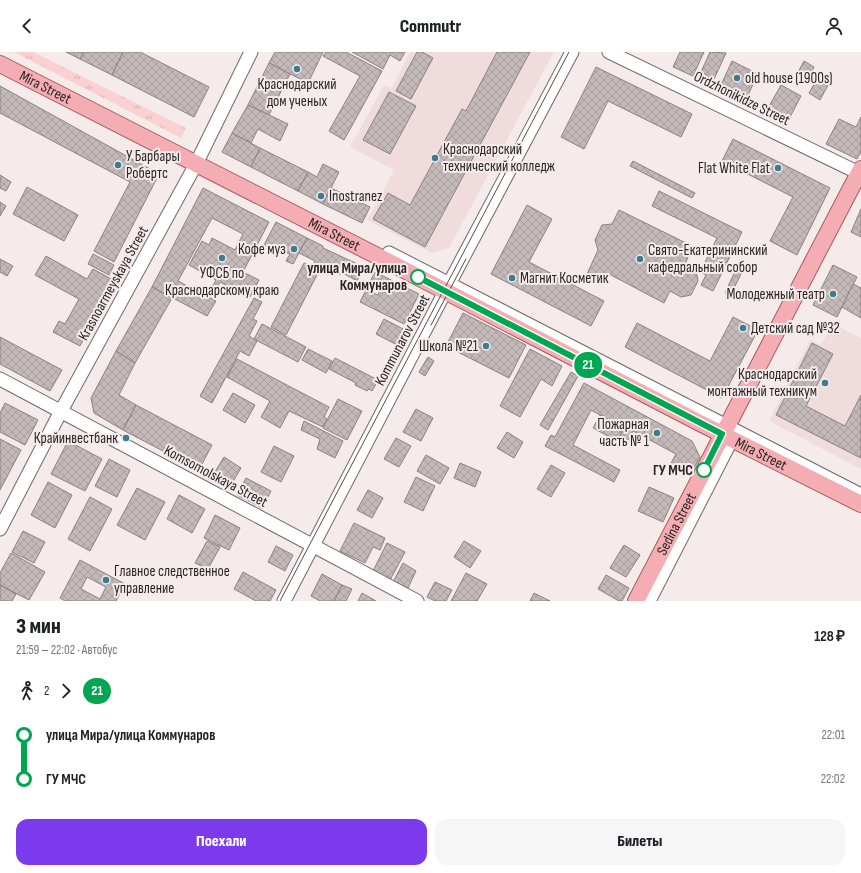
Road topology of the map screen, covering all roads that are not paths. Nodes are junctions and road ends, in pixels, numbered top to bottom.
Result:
1 (252, 52) edge
2 (572, 52) edge
3 (609, 52) edge
4 (0, 56) edge
5 (0, 64) edge
6 (198, 160) junction
7 (860, 172) edge
8 (447, 288) junction
9 (0, 379) edge
10 (61, 411) junction
11 (729, 433) junction
12 (861, 495) edge
13 (861, 504) edge
14 (0, 529) edge
15 (312, 546) junction
16 (284, 601) edge
17 (416, 601) edge
18 (636, 601) edge
19 (649, 601) edge

1 - 6 street, Krasnoarmeyskaya Street
2 - 8 street, Kommunarov Street
3 - 7 street, Ordzhonikidze Street
4 - 6 street, Mira Street
5 - 6 main road, Mira Street
6 - 8 main road, Mira Street
6 - 10 street, Krasnoarmeyskaya Street
7 - 11 main road
8 - 11 main road, Mira Street
8 - 15 street, Kommunarov Street
9 - 10 street, Komsomolskaya Street
10 - 14 street, Krasnoarmeyskaya Street
10 - 15 street, Komsomolskaya Street
11 - 12 street, Mira Street
11 - 13 main road, Mira Street
11 - 18 main road, Sedina Street
11 - 19 street, Sedina Street
15 - 16 street, Kommunarov Street
15 - 17 street, Komsomolskaya Street

